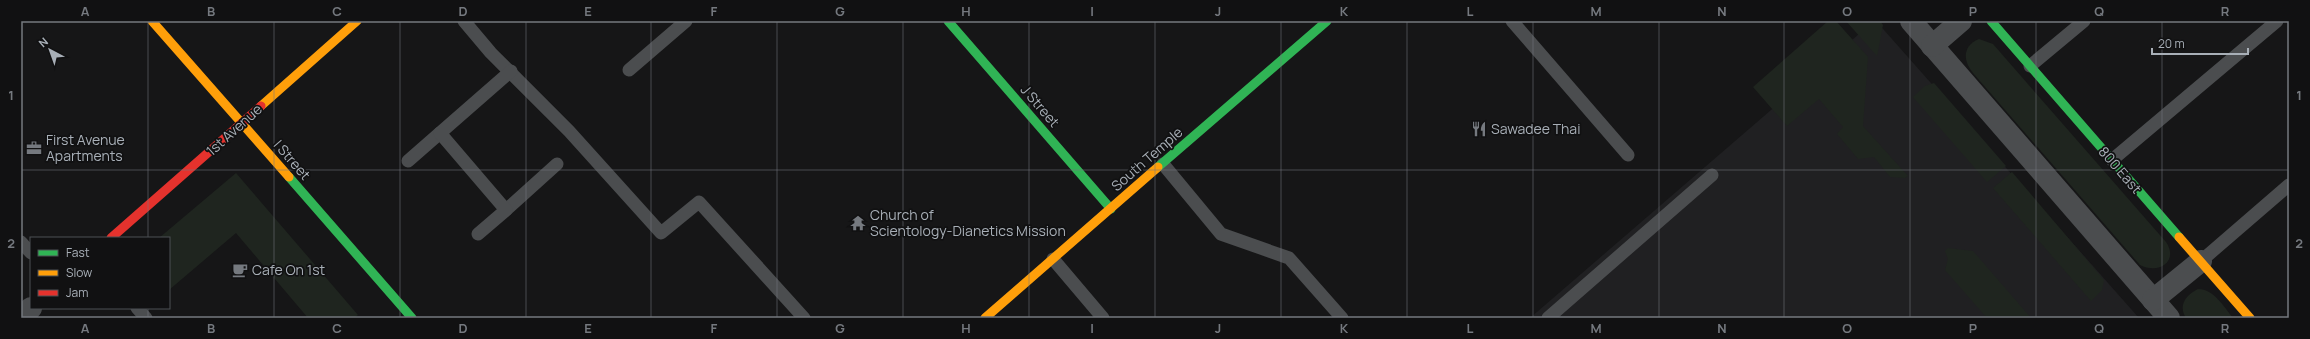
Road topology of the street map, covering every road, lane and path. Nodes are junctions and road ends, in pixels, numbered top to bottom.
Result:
1 (152, 21) edge
2 (357, 21) edge
3 (464, 21) edge
4 (686, 21) edge
5 (948, 21) edge
6 (1327, 21) edge
7 (1512, 21) edge
8 (1911, 21) edge
9 (1961, 21) edge
10 (1991, 21) edge
11 (2084, 21) edge
12 (2277, 21) edge
13 (1932, 46) junction
14 (2030, 66) junction
15 (628, 70) dead end
16 (511, 71) junction
17 (241, 123) junction
18 (440, 133) junction
19 (1628, 155) dead end
20 (2112, 160) junction
21 (408, 161) dead end
22 (557, 164) dead end
23 (1163, 164) junction
24 (1712, 175) dead end
25 (2289, 185) edge
26 (1111, 209) junction
27 (506, 210) junction
28 (478, 234) dead end
29 (111, 237) edge
30 (21, 242) edge
31 (30, 252) edge
32 (1053, 259) junction
33 (2201, 261) junction
34 (2153, 300) junction
35 (30, 309) edge
36 (138, 309) edge
37 (21, 317) edge
38 (146, 318) edge
39 (412, 318) edge
40 (804, 318) edge
41 (985, 318) edge
42 (1103, 318) edge
43 (1342, 318) edge
44 (1548, 318) edge
45 (2169, 318) edge
46 (2250, 318) edge

1 - 17 street, I Street
2 - 17 street, 1st Avenue
3 - 16 lane
4 - 15 lane
5 - 26 street, J Street
6 - 23 street, South Temple
7 - 19 lane
8 - 13 street
9 - 13 street
10 - 14 street, 800 East
11 - 14 lane
12 - 20 lane
13 - 34 street
14 - 20 street, 800 East
16 - 18 lane
16 - 40 lane
17 - 29 street, 1st Avenue
17 - 39 street, I Street
18 - 21 lane
18 - 27 lane
20 - 33 street, 800 East
22 - 27 lane
23 - 26 street, South Temple
23 - 43 lane
24 - 44 lane
25 - 33 lane
26 - 32 street, South Temple
27 - 28 lane
30 - 31 lane
32 - 41 street, South Temple
32 - 42 lane
33 - 34 street
33 - 46 street, 800 East
34 - 45 street
35 - 37 street
36 - 38 lane

